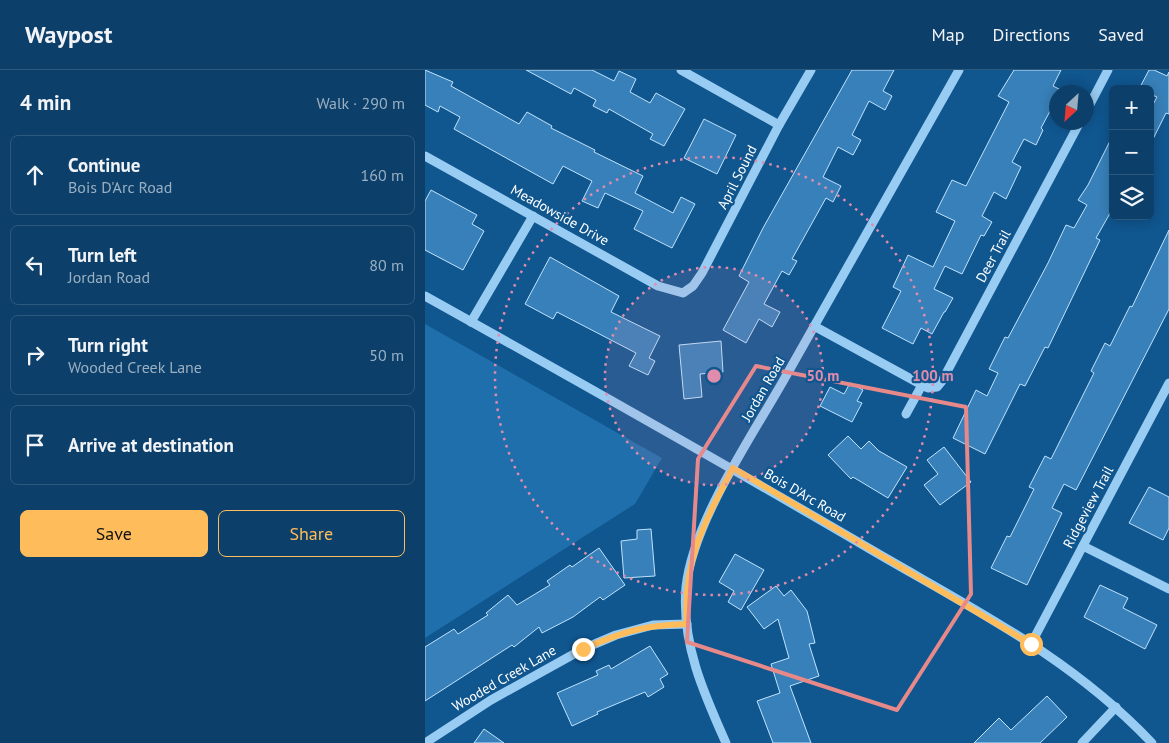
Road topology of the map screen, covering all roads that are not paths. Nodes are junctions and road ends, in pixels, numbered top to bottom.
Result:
1 (681, 70) edge
2 (811, 70) edge
3 (959, 70) edge
4 (1108, 70) edge
5 (1094, 97) edge
6 (779, 126) junction
7 (1076, 130) edge
8 (425, 156) edge
9 (533, 216) junction
10 (683, 293) joint
11 (425, 296) edge
12 (471, 322) junction
13 (815, 326) junction
14 (1169, 383) edge
15 (922, 385) junction
16 (906, 414) dead end
17 (733, 468) junction
18 (1083, 546) junction
19 (1169, 590) edge
20 (687, 624) junction
21 (1031, 644) junction
22 (1116, 706) junction
23 (425, 743) edge
24 (726, 743) edge
25 (1082, 743) edge
26 (1153, 743) edge

1 - 6 street
2 - 6 street, April Sound
3 - 13 street, Jordan Road
4 - 5 street
6 - 10 street, April Sound
7 - 15 street, Deer Trail
8 - 9 street, Meadowside Drive
9 - 10 street, Meadowside Drive
9 - 12 street
11 - 12 street, Bois D'Arc Road
12 - 17 street, Bois D'Arc Road
13 - 15 street
13 - 17 street, Jordan Road
14 - 18 street, Ridgeview Trail
15 - 16 street
17 - 20 street, Jordan Road
17 - 21 street, Bois D'Arc Road
18 - 19 street
18 - 21 street, Ridgeview Trail
20 - 23 street, Wooded Creek Lane
20 - 24 street, Jordan Road
21 - 22 street, Bois D'Arc Road
22 - 25 street
22 - 26 street, Bois D'Arc Road

